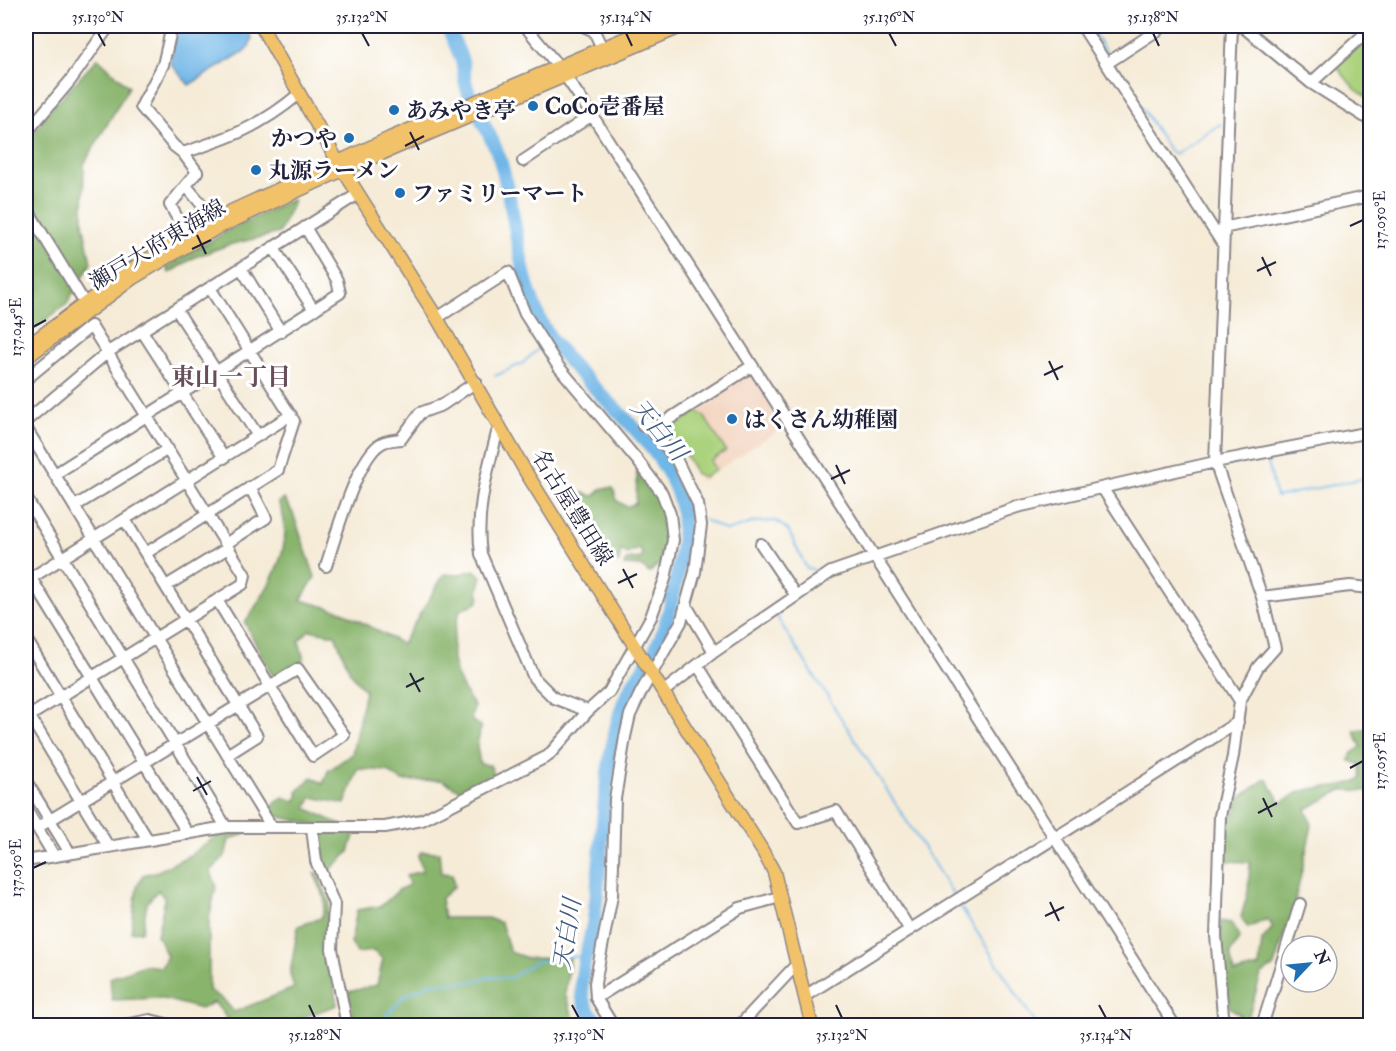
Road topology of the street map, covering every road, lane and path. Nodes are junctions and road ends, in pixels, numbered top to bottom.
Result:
1 (109, 26) edge
2 (172, 26) edge
3 (261, 26) edge
4 (525, 26) edge
5 (583, 26) edge
6 (654, 26) edge
7 (683, 26) edge
8 (1082, 26) edge
9 (1164, 26) edge
10 (1234, 26) edge
11 (1371, 29) edge
12 (602, 48) junction
13 (1106, 64) junction
14 (562, 71) junction
15 (1311, 83) junction
16 (299, 94) junction
17 (592, 115) junction
18 (1371, 120) edge
19 (26, 133) edge
20 (183, 153) junction
21 (522, 161) dead end
22 (341, 166) junction
23 (188, 187) junction
24 (358, 194) junction
25 (1371, 196) edge
26 (26, 207) edge
27 (214, 219) junction
28 (305, 227) junction
29 (1223, 228) junction
30 (188, 235) junction
31 (1222, 244) junction
32 (273, 248) junction
33 (241, 268) junction
34 (210, 288) junction
35 (84, 302) junction
36 (176, 309) junction
37 (314, 310) junction
38 (437, 318) junction
39 (142, 331) junction
40 (281, 332) junction
41 (26, 347) edge
42 (251, 351) junction
43 (108, 352) junction
44 (26, 358) edge
45 (752, 366) junction
46 (216, 373) junction
47 (26, 379) edge
48 (476, 382) junction
49 (183, 394) junction
50 (291, 415) junction
51 (148, 417) junction
52 (26, 421) edge
53 (26, 428) edge
54 (501, 429) junction
55 (1371, 432) edge
56 (258, 436) junction
57 (168, 449) junction
58 (224, 458) junction
59 (1215, 462) junction
60 (55, 474) junction
61 (188, 482) junction
62 (250, 487) junction
63 (1103, 489) junction
64 (26, 498) edge
65 (75, 506) junction
66 (208, 515) junction
67 (125, 520) junction
68 (94, 539) junction
69 (760, 544) dead end
70 (227, 546) junction
71 (146, 553) junction
72 (875, 557) junction
73 (62, 558) junction
74 (326, 566) dead end
75 (27, 576) edge
76 (166, 586) junction
77 (1371, 588) edge
78 (796, 596) junction
79 (1262, 597) junction
80 (217, 600) junction
81 (686, 605) junction
82 (186, 619) junction
83 (155, 638) junction
84 (26, 639) edge
85 (637, 649) junction
86 (714, 652) junction
87 (123, 658) junction
88 (698, 666) junction
89 (651, 673) junction
90 (92, 677) junction
91 (270, 686) junction
92 (663, 692) junction
93 (61, 696) junction
94 (1240, 701) junction
95 (239, 705) junction
96 (588, 711) junction
97 (27, 714) edge
98 (1238, 722) junction
99 (207, 724) junction
100 (176, 743) junction
101 (227, 754) junction
102 (145, 763) junction
103 (26, 781) edge
104 (114, 782) junction
105 (82, 801) junction
106 (26, 809) edge
107 (50, 821) junction
108 (270, 826) junction
109 (226, 827) junction
110 (37, 828) junction
111 (312, 828) junction
112 (188, 834) junction
113 (1055, 839) junction
114 (148, 840) junction
115 (108, 846) junction
116 (70, 853) junction
117 (54, 856) junction
118 (26, 861) edge
119 (780, 897) junction
120 (1300, 904) dead end
121 (910, 930) junction
122 (797, 964) junction
123 (805, 996) junction
124 (596, 998) junction
125 (119, 1026) edge
126 (174, 1026) edge
127 (347, 1026) edge
128 (614, 1026) edge
129 (739, 1026) edge
130 (812, 1026) edge
131 (1175, 1026) edge
132 (1224, 1026) edge
133 (1262, 1026) edge

1 - 19 street
2 - 20 street
3 - 16 main road, 名古屋豊田線
4 - 14 street
5 - 12 street
6 - 12 main road, 瀬戸大府東海線
7 - 14 main road, 瀬戸大府東海線
8 - 13 street
9 - 13 street
10 - 15 street
10 - 29 street
11 - 15 street
12 - 14 main road, 瀬戸大府東海線
13 - 31 street
14 - 17 street
14 - 22 main road, 瀬戸大府東海線
15 - 18 street
16 - 20 street
16 - 22 main road, 名古屋豊田線
17 - 21 street
17 - 45 street
20 - 23 street
22 - 24 main road, 名古屋豊田線
22 - 27 main road, 瀬戸大府東海線
22 - 44 main road, 瀬戸大府東海線
23 - 27 street
23 - 30 street
24 - 28 street
24 - 38 main road, 名古屋豊田線
25 - 29 street
26 - 35 street
27 - 30 main road, 瀬戸大府東海線
28 - 32 street
28 - 37 street
29 - 31 street
30 - 35 main road, 瀬戸大府東海線
31 - 59 street
32 - 33 street
32 - 37 street
33 - 34 street
33 - 40 street
34 - 36 street
34 - 42 street
35 - 41 main road, 瀬戸大府東海線
36 - 39 street
36 - 46 street
37 - 40 street
38 - 48 main road, 名古屋豊田線
38 - 85 street
39 - 43 street
39 - 49 street
40 - 42 street
42 - 46 street
42 - 50 street
43 - 47 street
43 - 51 street
43 - 52 street
45 - 72 street
45 - 81 street
46 - 49 street
46 - 56 street
48 - 54 main road, 名古屋豊田線
48 - 74 street
49 - 51 street
49 - 58 street
50 - 56 street
50 - 62 street
51 - 57 street
51 - 60 street
53 - 60 street
54 - 85 main road, 名古屋豊田線
54 - 96 street
55 - 59 street
56 - 58 street
57 - 61 street
57 - 65 street
58 - 61 street
59 - 63 street
59 - 79 street
60 - 65 street
61 - 66 street
61 - 67 street
62 - 66 street
62 - 70 street
63 - 72 street
63 - 94 street
64 - 73 street
65 - 68 street
66 - 70 street
66 - 71 street
67 - 68 street
67 - 71 street
68 - 73 street
68 - 83 street
69 - 78 street
70 - 76 street
70 - 80 street
71 - 76 street
72 - 78 street
72 - 113 street
73 - 75 street
73 - 87 street
75 - 90 street
76 - 82 street
77 - 79 street
78 - 86 street
79 - 94 street
80 - 82 street
80 - 91 street
81 - 86 street
81 - 89 street
82 - 83 street
82 - 95 street
83 - 87 street
83 - 99 street
84 - 93 street
85 - 89 main road, 名古屋豊田線
85 - 96 street
86 - 88 street
87 - 90 street
87 - 100 street
88 - 92 street
88 - 121 street
89 - 92 main road, 名古屋豊田線
89 - 124 street
90 - 93 street
90 - 102 street
91 - 91 street
91 - 95 street
92 - 119 main road, 名古屋豊田線
93 - 97 street
93 - 104 street
94 - 98 street
95 - 99 street
95 - 101 street
96 - 111 street
97 - 105 street
98 - 113 street
98 - 132 street
99 - 100 street
99 - 101 street
100 - 102 street
100 - 109 street
101 - 108 street
102 - 104 street
102 - 112 street
103 - 107 street
104 - 105 street
104 - 114 street
105 - 107 street
105 - 115 street
106 - 110 street
107 - 110 street
107 - 116 street
108 - 109 street
108 - 111 street
109 - 112 street
110 - 117 street
111 - 127 street
112 - 114 street
113 - 121 street
113 - 131 street
114 - 115 street
115 - 116 street
116 - 117 street
117 - 118 street
119 - 122 main road, 名古屋豊田線
119 - 124 street
120 - 133 street
121 - 123 street
122 - 123 main road, 名古屋豊田線
122 - 129 street
123 - 130 main road, 名古屋豊田線
124 - 128 street
125 - 126 street

